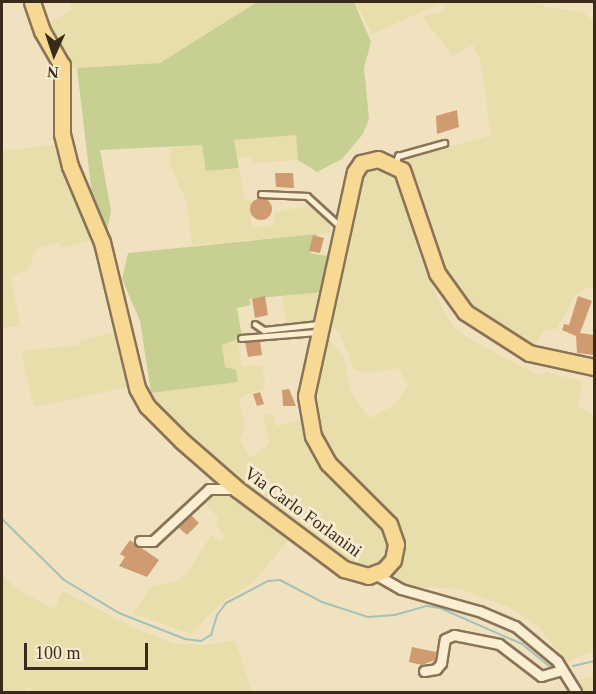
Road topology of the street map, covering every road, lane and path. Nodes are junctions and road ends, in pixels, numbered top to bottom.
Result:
1 (32, 2) edge
2 (444, 143) dead end
3 (395, 164) junction
4 (261, 194) dead end
5 (342, 227) junction
6 (255, 324) dead end
7 (318, 328) junction
8 (241, 338) dead end
9 (594, 368) edge
10 (237, 489) junction
11 (140, 541) dead end
12 (375, 574) junction
13 (562, 670) junction
14 (424, 671) dead end
15 (576, 693) edge

1 - 10 main road, Via Carlo Forlanini
2 - 3 lane
3 - 5 main road, Via Carlo Forlanini
3 - 9 main road
4 - 5 lane
5 - 7 main road, Via Carlo Forlanini
6 - 7 lane
7 - 8 lane
7 - 12 main road, Via Carlo Forlanini
10 - 11 street
10 - 12 main road, Via Carlo Forlanini
12 - 13 street
13 - 14 street
13 - 15 street

